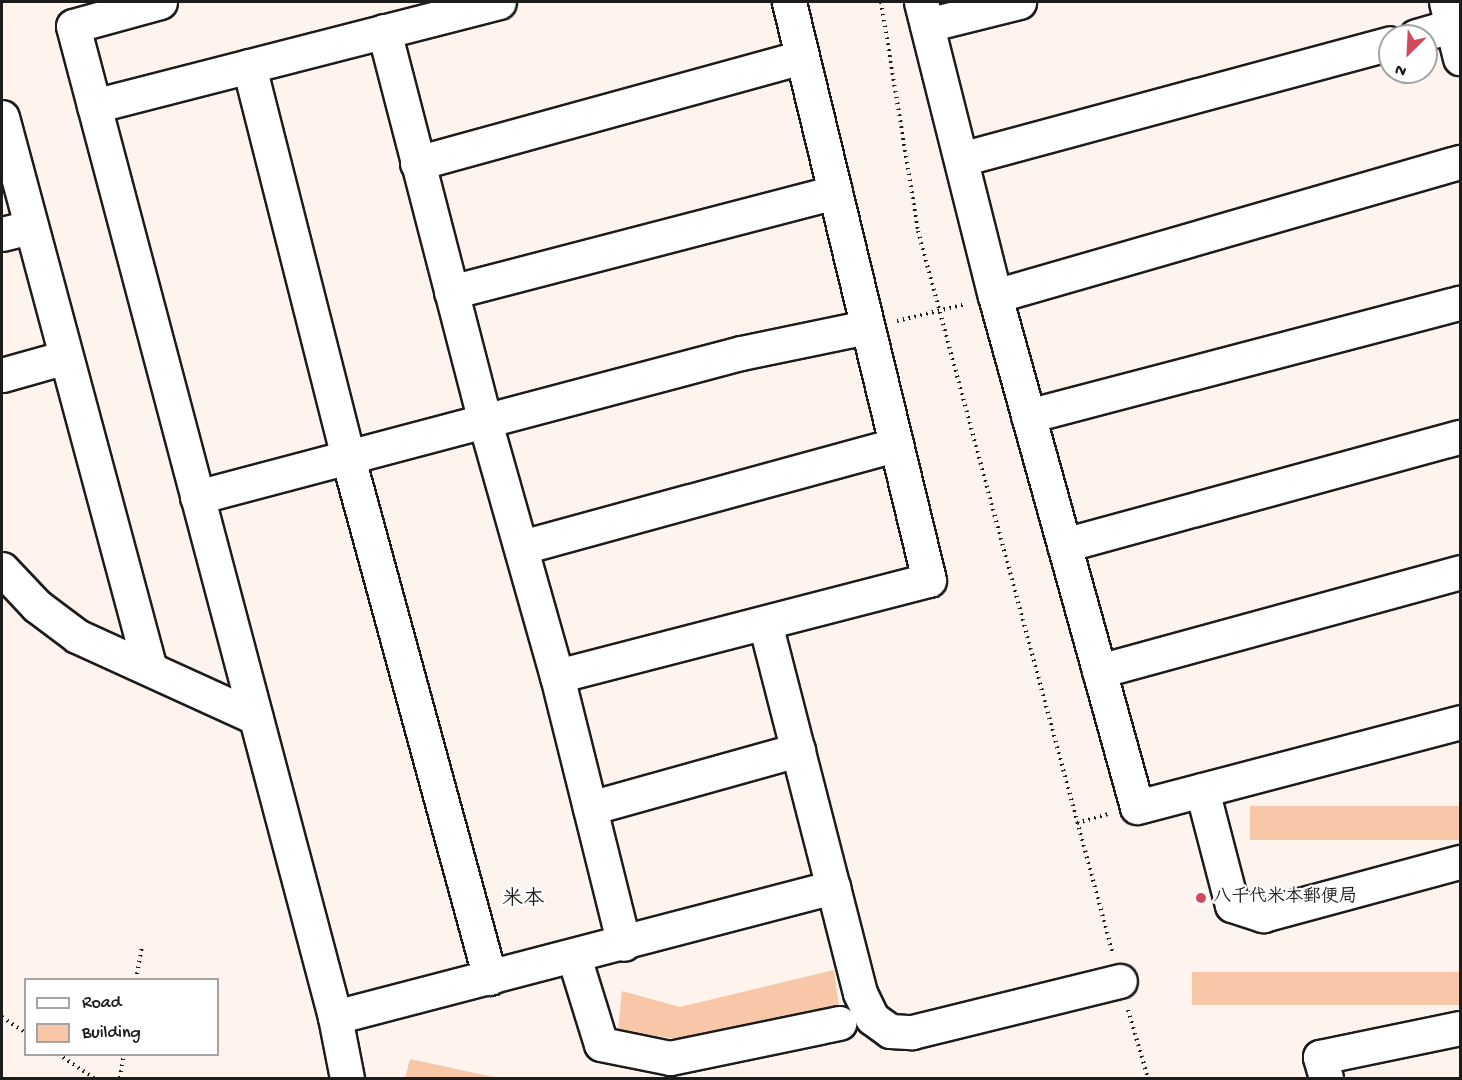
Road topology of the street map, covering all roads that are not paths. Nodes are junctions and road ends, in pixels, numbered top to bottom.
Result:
1 (160, 2) edge
2 (499, 2) edge
3 (789, 2) edge
4 (1018, 2) edge
5 (924, 13) edge
6 (70, 14) edge
7 (1449, 14) edge
8 (1434, 24) edge
9 (384, 31) junction
10 (1378, 46) edge
11 (802, 57) junction
12 (1461, 58) edge
13 (249, 66) junction
14 (94, 106) junction
15 (2, 117) edge
16 (961, 159) junction
17 (1461, 162) edge
18 (417, 163) junction
19 (835, 192) junction
20 (16, 230) edge
21 (451, 292) junction
22 (995, 296) junction
23 (1461, 303) edge
24 (867, 327) junction
25 (66, 357) junction
26 (2, 375) edge
27 (1028, 416) junction
28 (485, 422) junction
29 (1461, 437) edge
30 (896, 445) junction
31 (348, 458) junction
32 (197, 497) junction
33 (1064, 544) junction
34 (522, 547) junction
35 (2, 569) edge
36 (1461, 572) edge
37 (765, 622) junction
38 (150, 669) junction
39 (1100, 671) junction
40 (557, 676) junction
41 (255, 717) junction
42 (1461, 722) edge
43 (798, 750) junction
44 (1202, 790) junction
45 (590, 808) junction
46 (1461, 862) edge
47 (833, 887) junction
48 (624, 944) junction
49 (573, 957) junction
50 (490, 978) junction
51 (1120, 981) road end
52 (335, 1017) junction
53 (839, 1023) dead end
54 (1461, 1028) edge
55 (347, 1078) edge
56 (1326, 1078) edge

1 - 6 street
2 - 9 street
3 - 11 street
4 - 5 street
5 - 16 street
6 - 14 street
7 - 8 street
7 - 12 street
9 - 13 street
9 - 18 street
10 - 16 street
11 - 18 street
11 - 19 street
13 - 14 street
13 - 31 street
14 - 32 street
15 - 20 street
16 - 22 street
17 - 22 street
18 - 21 street
19 - 21 street
19 - 24 street
20 - 25 street
21 - 28 street
22 - 27 street
23 - 27 street
24 - 28 street
24 - 30 street
25 - 26 street
25 - 38 street
27 - 33 street
28 - 31 street
28 - 34 street
29 - 33 street
30 - 34 street
30 - 37 street
31 - 32 street
31 - 50 street
32 - 41 street
33 - 39 street
34 - 40 street
35 - 38 street
36 - 39 street
37 - 40 street
37 - 43 street
38 - 41 street
39 - 44 street
40 - 45 street
41 - 52 street
42 - 44 street
43 - 45 street
43 - 47 street
44 - 46 street
45 - 48 street
47 - 48 street
47 - 51 street
48 - 49 street
49 - 50 street
49 - 53 street
50 - 52 street
52 - 55 street
54 - 56 street

